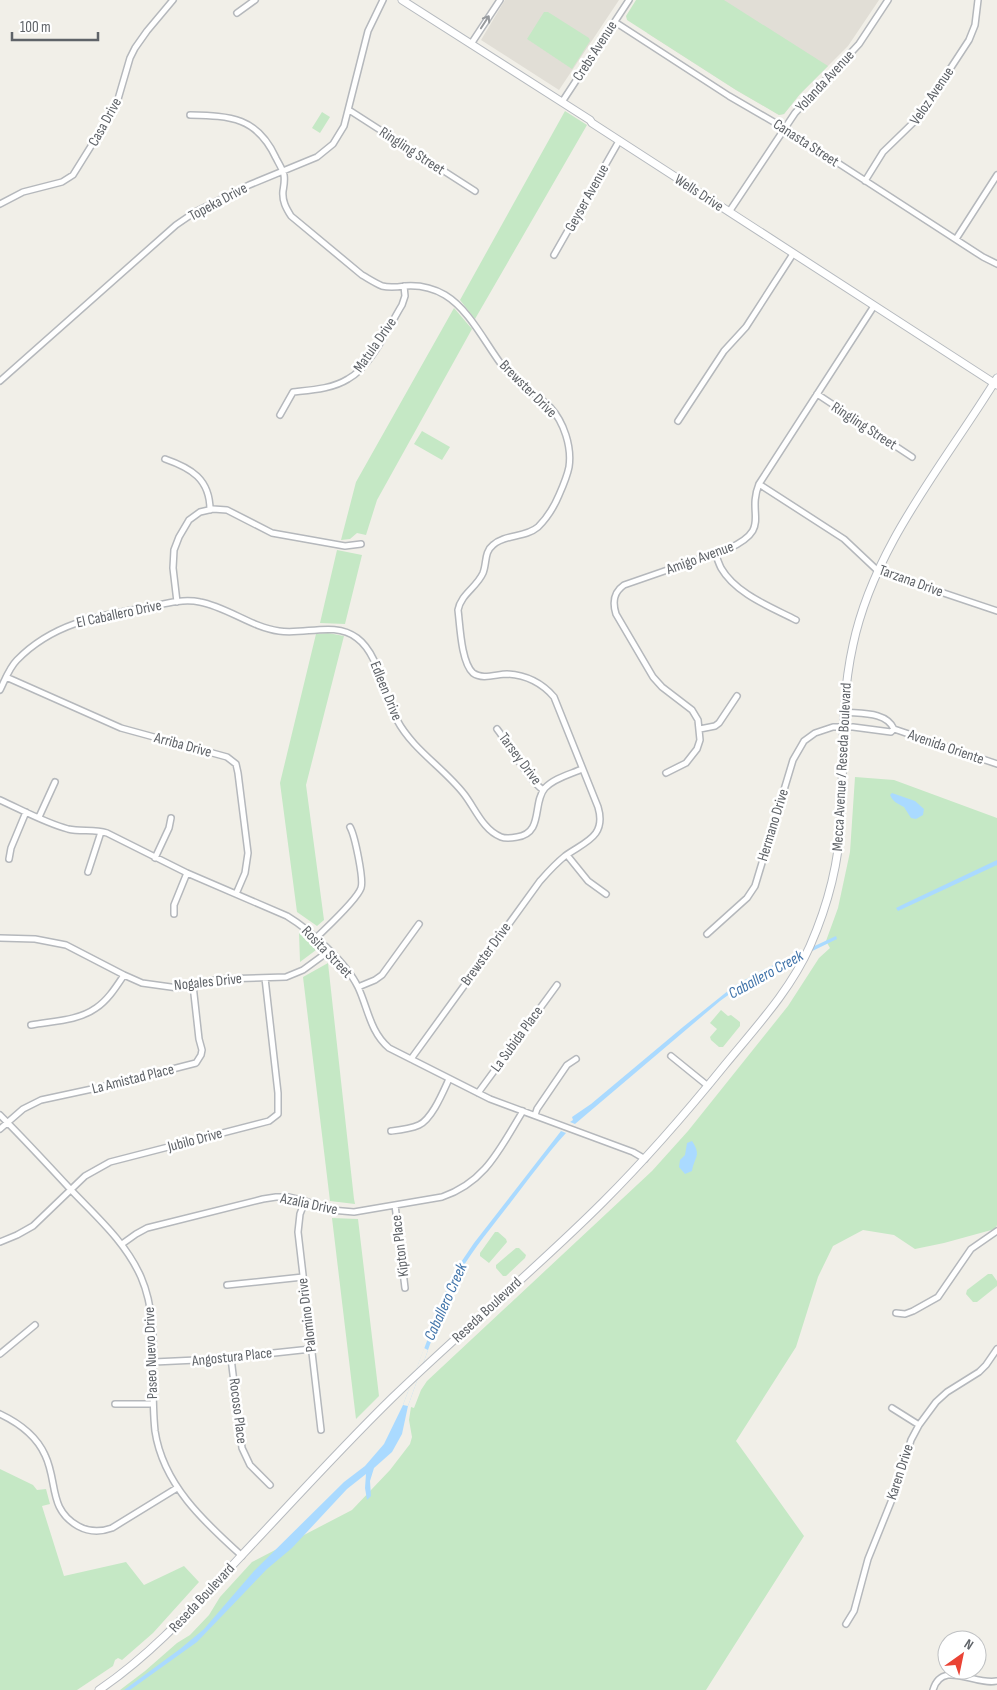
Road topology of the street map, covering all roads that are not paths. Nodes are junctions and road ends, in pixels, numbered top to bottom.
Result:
1 (173, 0) edge
2 (255, 0) edge
3 (383, 0) edge
4 (402, 0) edge
5 (500, 0) edge
6 (629, 0) edge
7 (888, 0) edge
8 (978, 0) edge
9 (237, 12) dead end
10 (615, 22) junction
11 (472, 44) junction
12 (562, 102) junction
13 (349, 110) junction
14 (190, 115) dead end
15 (784, 128) junction
16 (620, 141) junction
17 (282, 171) junction
18 (997, 175) edge
19 (865, 181) junction
20 (475, 191) dead end
21 (0, 204) edge
22 (729, 212) junction
23 (956, 239) junction
24 (793, 254) junction
25 (554, 255) dead end
26 (997, 264) edge
27 (404, 286) junction
28 (874, 306) junction
29 (0, 381) edge
30 (996, 382) edge
31 (817, 394) junction
32 (280, 415) dead end
33 (678, 421) dead end
34 (912, 457) dead end
35 (165, 459) dead end
36 (760, 484) junction
37 (210, 510) junction
38 (361, 544) dead end
39 (715, 553) junction
40 (878, 571) junction
41 (177, 602) junction
42 (997, 611) edge
43 (796, 620) dead end
44 (6, 677) junction
45 (0, 690) edge
46 (737, 696) dead end
47 (843, 712) junction
48 (842, 726) junction
49 (497, 729) dead end
50 (700, 729) junction
51 (894, 730) junction
52 (997, 764) edge
53 (582, 769) junction
54 (666, 772) dead end
55 (55, 782) dead end
56 (543, 790) junction
57 (0, 800) edge
58 (26, 812) junction
59 (39, 817) junction
60 (171, 818) dead end
61 (350, 827) dead end
62 (101, 832) junction
63 (567, 854) junction
64 (155, 858) junction
65 (9, 859) dead end
66 (88, 872) dead end
67 (186, 873) junction
68 (236, 894) junction
69 (606, 894) dead end
70 (174, 914) dead end
71 (820, 923) joint
72 (419, 924) dead end
73 (707, 934) dead end
74 (0, 938) edge
75 (316, 938) junction
76 (329, 950) junction
77 (124, 975) junction
78 (264, 978) junction
79 (193, 985) junction
80 (557, 985) dead end
81 (358, 987) junction
82 (31, 1025) dead end
83 (671, 1056) dead end
84 (411, 1059) junction
85 (576, 1059) dead end
86 (449, 1078) junction
87 (708, 1086) junction
88 (478, 1093) junction
89 (523, 1111) junction
90 (0, 1115) edge
91 (535, 1116) junction
92 (8, 1122) junction
93 (0, 1129) edge
94 (391, 1131) dead end
95 (645, 1159) junction
96 (70, 1189) junction
97 (305, 1201) junction
98 (395, 1205) junction
99 (997, 1231) edge
100 (0, 1242) edge
101 (122, 1244) junction
102 (303, 1277) junction
103 (227, 1285) dead end
104 (405, 1288) dead end
105 (896, 1313) dead end
106 (35, 1325) dead end
107 (311, 1349) junction
108 (997, 1349) edge
109 (0, 1354) edge
110 (231, 1358) junction
111 (154, 1362) junction
112 (115, 1404) dead end
113 (153, 1404) junction
114 (892, 1408) dead end
115 (0, 1414) edge
116 (919, 1425) junction
117 (321, 1430) dead end
118 (270, 1485) dead end
119 (177, 1488) junction
120 (242, 1556) junction
121 (846, 1624) dead end
122 (997, 1681) edge
123 (99, 1690) edge
124 (932, 1690) edge

1 - 21 street, Casa Drive
2 - 9 street
3 - 13 street, Topeka Drive
4 - 11 main road, Wells Drive
11 -> 5 street
6 - 10 street, Crebs Avenue
7 - 15 street, Yolanda Avenue
8 - 19 street, Veloz Avenue
10 - 12 street, Crebs Avenue
10 - 15 street, Canasta Street
11 - 12 main road, Wells Drive
12 - 16 main road, Wells Drive
13 - 17 street, Topeka Drive
13 - 20 street, Ringling Street
14 - 17 street, Brewster Drive
15 - 19 street, Canasta Street
15 - 22 street, Yolanda Avenue
16 - 22 main road, Wells Drive
16 - 25 street, Geyser Avenue
17 - 27 street, Brewster Drive
17 - 29 street, Topeka Drive
18 - 23 street
19 - 23 street, Canasta Street
22 - 24 main road, Wells Drive
23 - 26 street, Canasta Street
24 - 28 main road, Wells Drive
24 - 33 street
27 - 32 street, Matula Drive
27 - 53 street, Brewster Drive
28 - 30 main road, Wells Drive
28 - 31 street, Amigo Avenue
30 - 40 main road, Mecca Avenue / Reseda Boulevard
31 - 34 street, Ringling Street
31 - 36 street, Amigo Avenue
35 - 37 street
36 - 39 street, Amigo Avenue
36 - 40 street, Tarzana Drive
37 - 38 street
37 - 41 street
39 - 43 street
39 - 50 street, Amigo Avenue
40 - 42 street, Tarzana Drive
40 - 47 main road, Mecca Avenue / Reseda Boulevard
41 - 44 street, El Caballero Drive
41 - 56 street, Edleen Drive
44 - 45 street, El Caballero Drive
44 - 68 street, Arriba Drive
46 - 50 street
47 - 48 main road, Mecca Avenue / Reseda Boulevard
47 - 51 street, Avenida Oriente
48 - 51 street, Avenida Oriente
48 - 71 main road, Mecca Avenue / Reseda Boulevard
48 - 73 street, Hermano Drive
49 - 56 street, Tarsey Drive
50 - 54 street
51 - 52 street, Avenida Oriente
53 - 56 street
53 - 63 street, Brewster Drive
55 - 59 street
57 - 58 street, Rosita Street
58 - 59 street, Rosita Street
58 - 65 street
59 - 62 street, Rosita Street
60 - 64 street
61 - 75 street
62 - 64 street, Rosita Street
62 - 66 street
63 - 69 street
63 - 84 street, Brewster Drive
64 - 67 street, Rosita Street
67 - 68 street, Rosita Street
67 - 70 street
68 - 75 street, Rosita Street
71 - 87 main road, Reseda Boulevard
72 - 81 street
74 - 77 street, Nogales Drive
75 - 76 street, Rosita Street
76 - 78 street, Nogales Drive
76 - 81 street, Rosita Street
77 - 79 street, Nogales Drive
77 - 82 street
78 - 79 street, Nogales Drive
78 - 96 street, Jubilo Drive
79 - 92 street, La Amistad Place
80 - 88 street, La Subida Place
81 - 84 street, Rosita Street
83 - 87 street
84 - 86 street, Rosita Street
85 - 91 street
86 - 88 street, Rosita Street
86 - 94 street
87 - 95 main road, Reseda Boulevard
88 - 89 street, Rosita Street
89 - 91 street, Rosita Street
89 - 98 street, Azalia Drive
90 - 92 street, Paseo Nuevo Drive
91 - 95 street, Rosita Street
92 - 93 street, La Amistad Place
92 - 96 street, Paseo Nuevo Drive
95 - 120 main road, Reseda Boulevard
96 - 100 street, Jubilo Drive
96 - 101 street, Paseo Nuevo Drive
97 - 98 street, Azalia Drive
97 - 101 street, Azalia Drive
97 - 102 street, Palomino Drive
98 - 104 street, Kipton Place
99 - 105 street
101 - 111 street, Paseo Nuevo Drive
102 - 103 street
102 - 107 street, Palomino Drive
106 - 109 street
107 - 110 street, Angostura Place
107 - 117 street, Palomino Drive
108 - 116 street, Karen Drive
110 - 111 street, Angostura Place
110 - 118 street, Rocoso Place
111 - 113 street, Paseo Nuevo Drive
112 - 113 street
113 - 119 street, Paseo Nuevo Drive
114 - 116 street
115 - 119 street
116 - 121 street, Karen Drive
119 - 120 street, Paseo Nuevo Drive
120 - 123 main road, Reseda Boulevard
122 - 124 street

